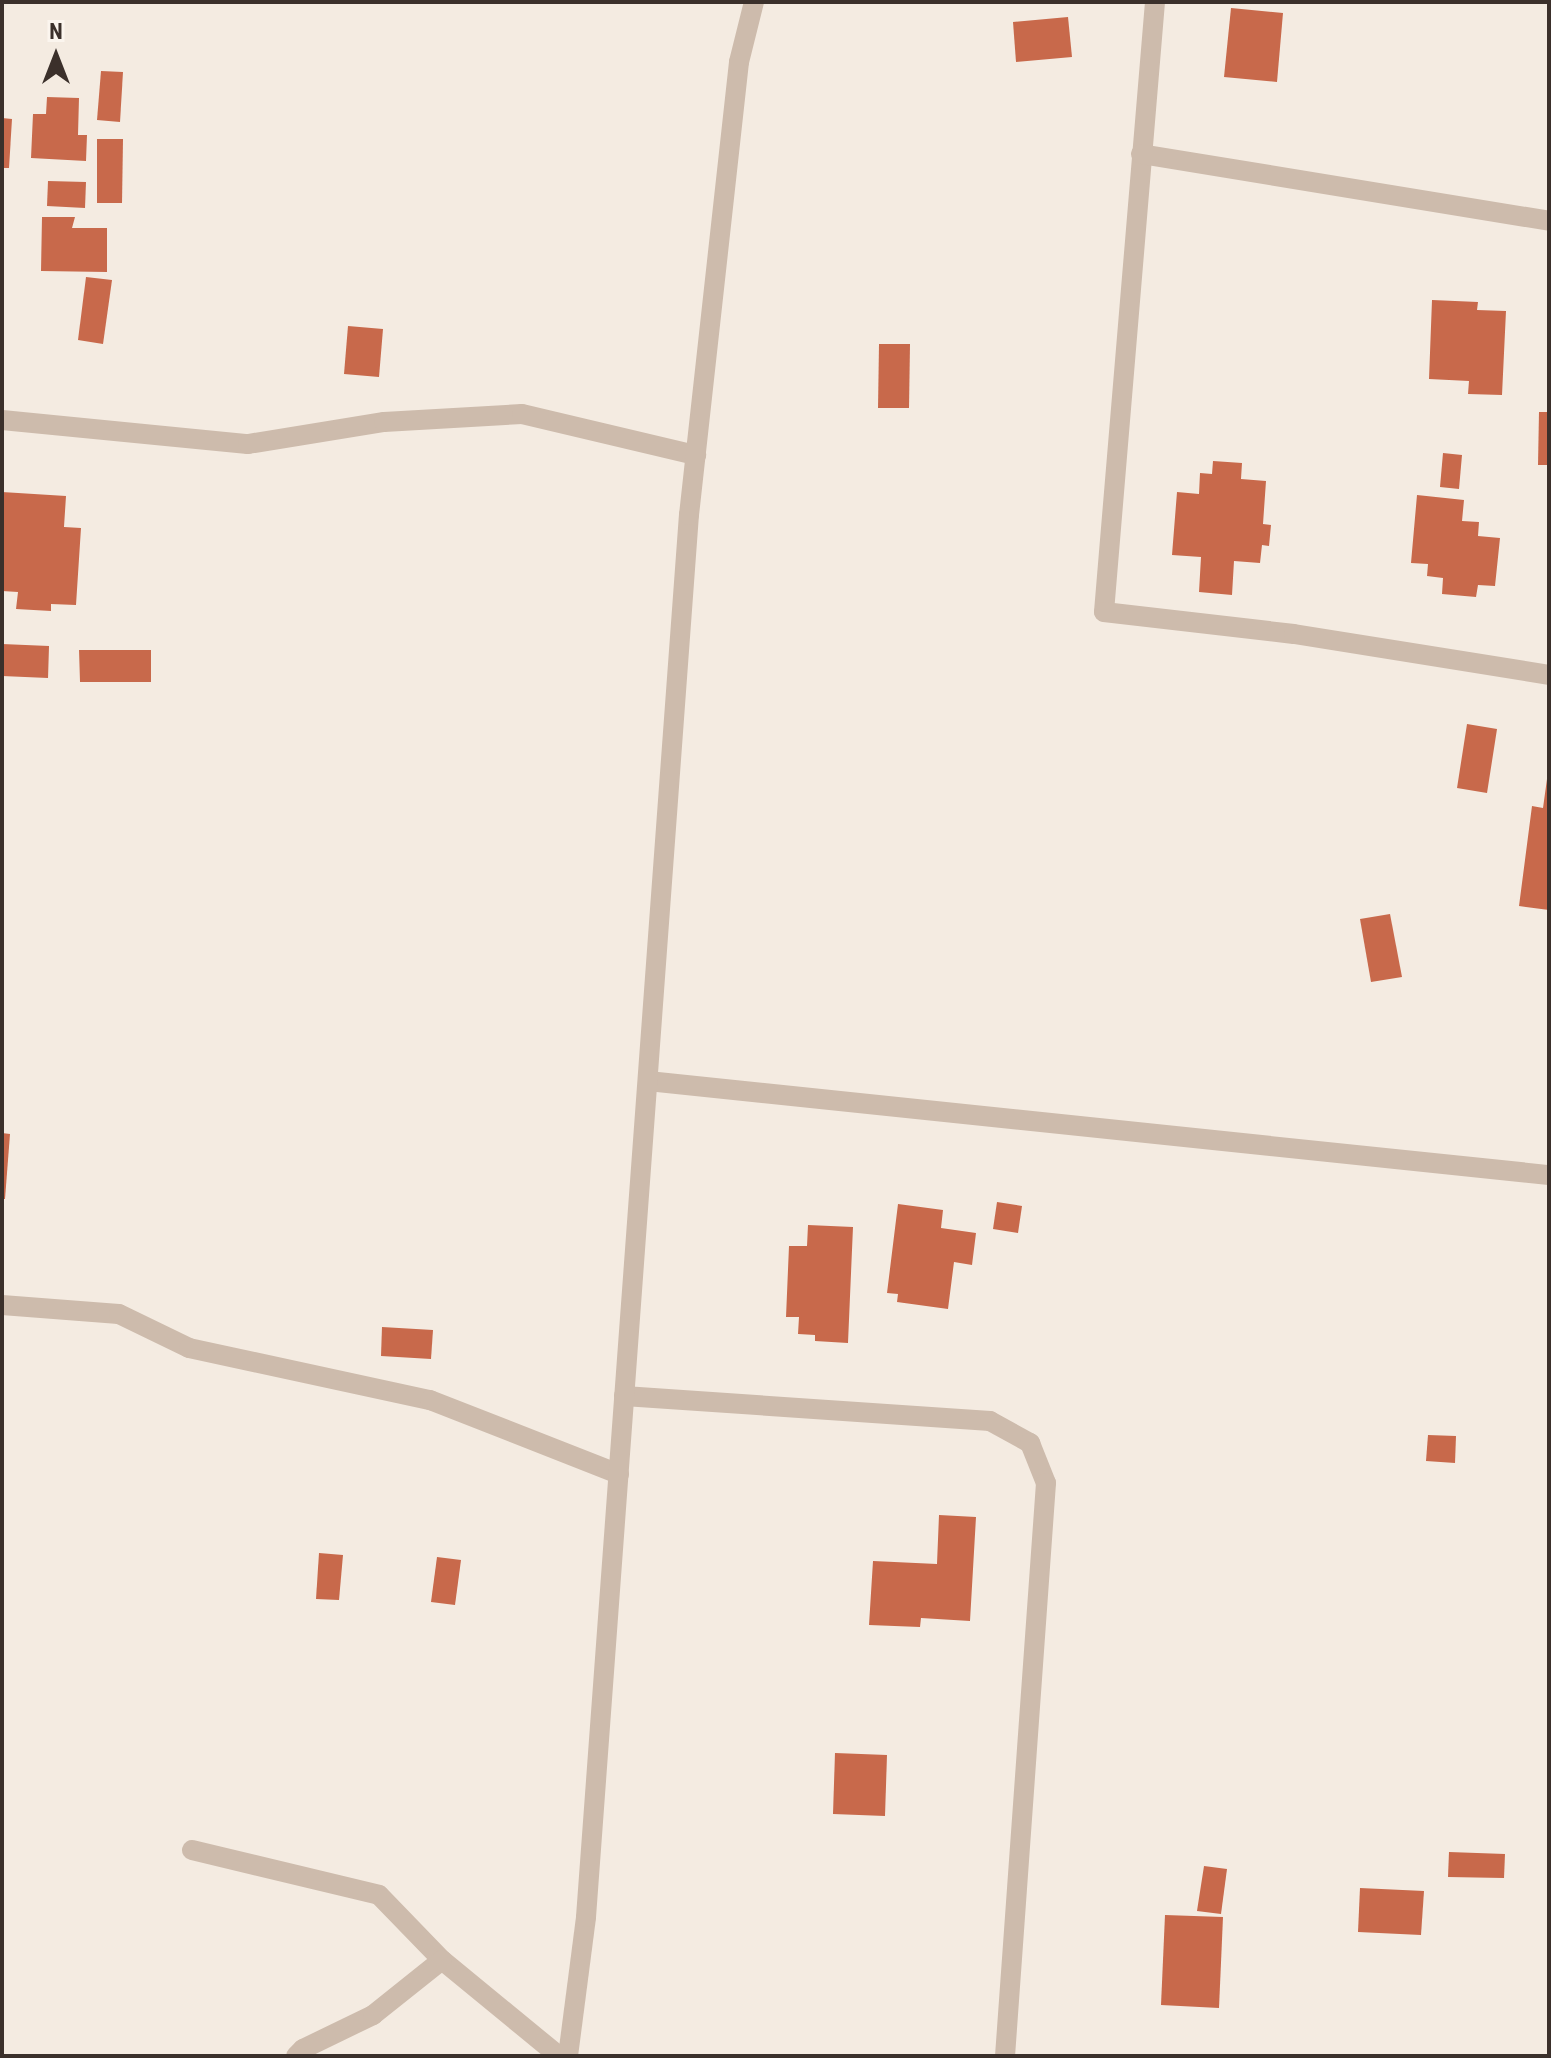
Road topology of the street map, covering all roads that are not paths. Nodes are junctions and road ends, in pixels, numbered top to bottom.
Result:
1 (754, 2) edge
2 (1155, 2) edge
3 (1141, 154) junction
4 (1549, 221) edge
5 (2, 420) edge
6 (696, 455) junction
7 (1549, 675) edge
8 (648, 1081) junction
9 (1549, 1175) edge
10 (2, 1305) edge
11 (624, 1396) junction
12 (619, 1474) junction
13 (192, 1850) dead end
14 (442, 1960) junction
15 (296, 2056) edge
16 (559, 2056) edge
17 (568, 2056) edge
18 (1005, 2056) edge

1 - 6 street
2 - 3 street
3 - 4 street
3 - 7 street
5 - 6 street
6 - 8 street
8 - 9 street
8 - 11 street
10 - 12 street
11 - 12 street
11 - 18 street
12 - 17 street
13 - 14 street
14 - 15 street
14 - 16 street

